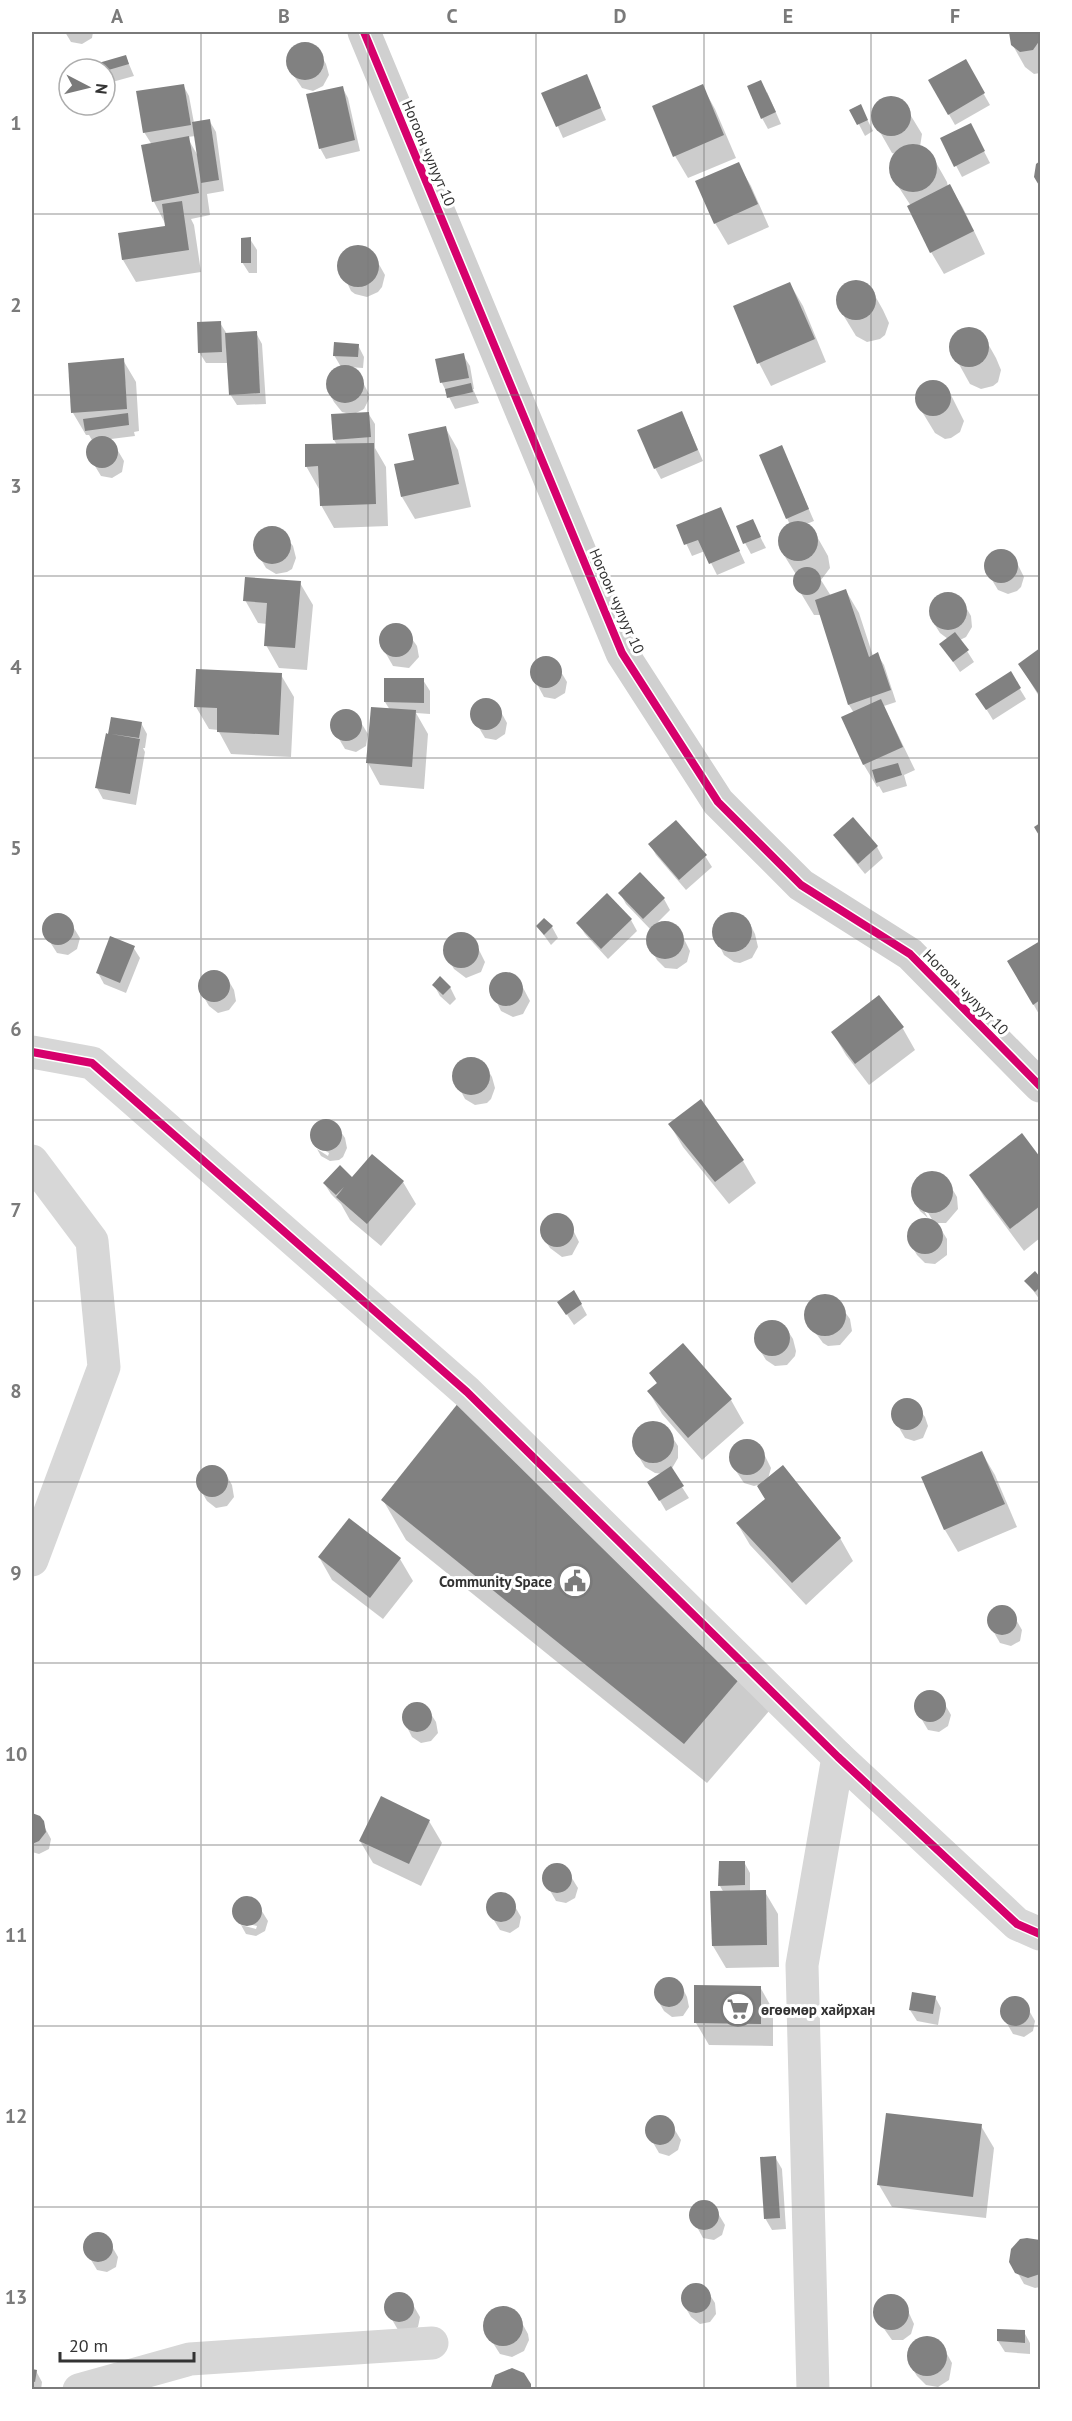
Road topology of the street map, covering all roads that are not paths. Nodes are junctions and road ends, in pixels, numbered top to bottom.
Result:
1 (364, 32) edge
2 (32, 1052) edge
3 (1041, 1086) edge
4 (32, 1161) edge
5 (32, 1560) edge
6 (838, 1757) junction
7 (1041, 1934) edge
8 (432, 2343) dead end
9 (79, 2390) edge
10 (813, 2390) edge

1 - 3 street, Ногоон чулуут 10
2 - 6 street
4 - 5 street
6 - 7 street
6 - 10 street
8 - 9 street

